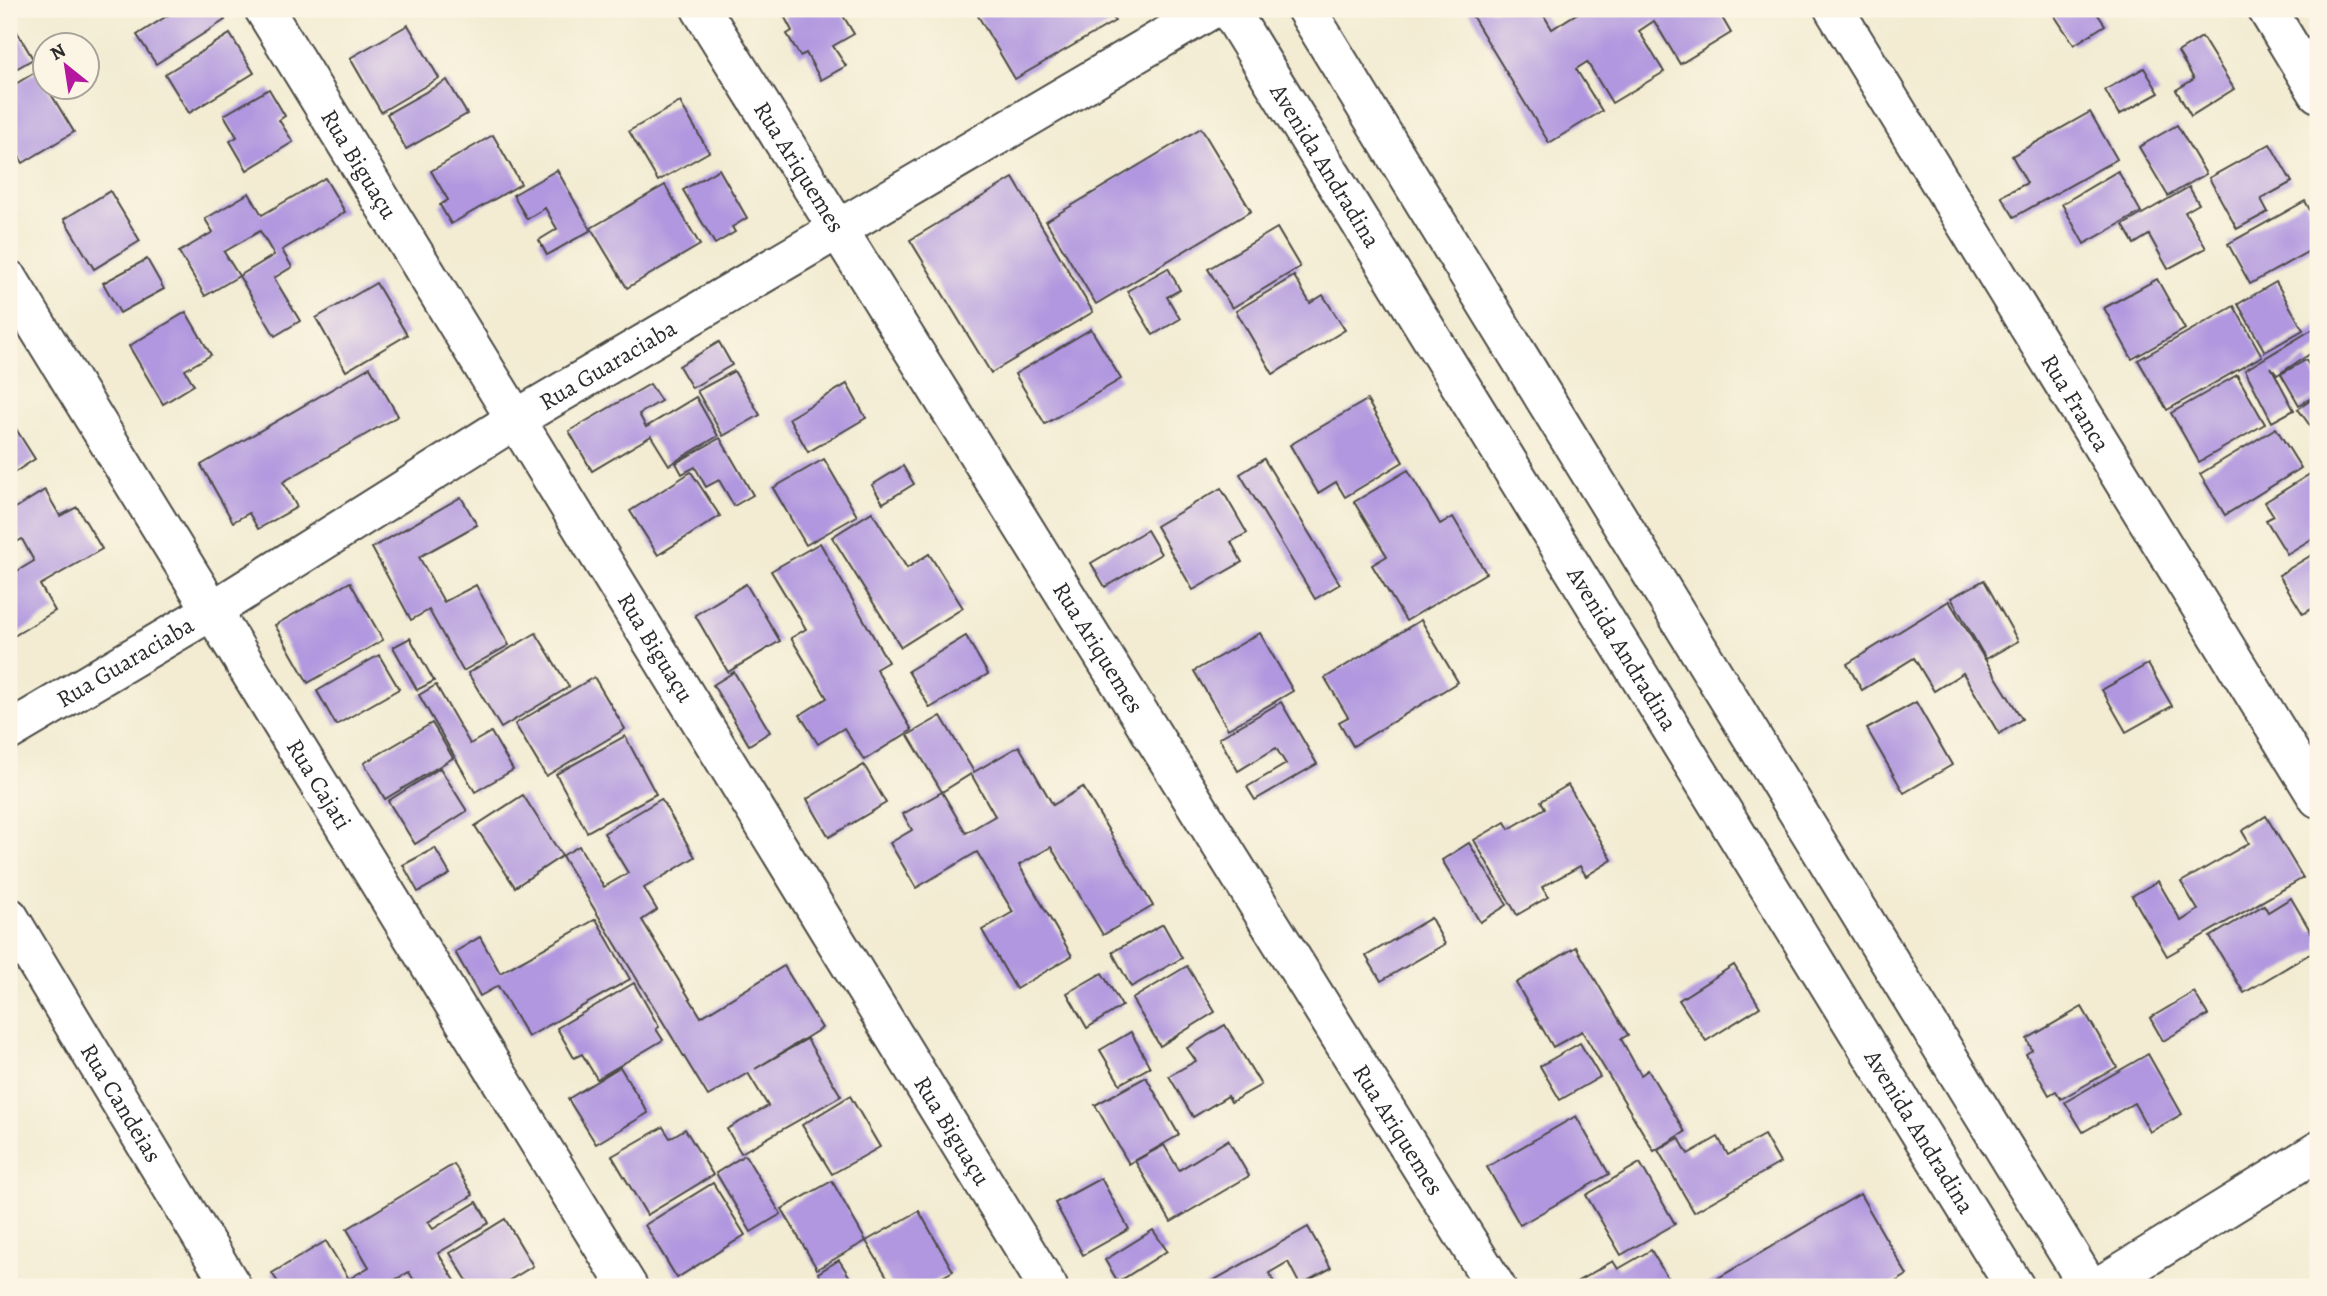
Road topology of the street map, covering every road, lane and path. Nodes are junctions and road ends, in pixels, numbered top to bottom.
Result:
1 (264, 9) edge
2 (701, 9) edge
3 (1212, 9) edge
4 (1229, 9) edge
5 (1306, 9) edge
6 (1834, 9) edge
7 (2267, 9) edge
8 (2318, 93) edge
9 (838, 229) junction
10 (9, 280) edge
11 (516, 419) junction
12 (214, 610) junction
13 (9, 731) edge
14 (2318, 798) edge
15 (9, 917) edge
16 (2318, 1151) edge
17 (232, 1287) edge
18 (628, 1287) edge
19 (1048, 1287) edge
20 (1496, 1287) edge
21 (2015, 1287) edge
22 (2089, 1287) edge
23 (2098, 1287) edge

1 - 11 street, Rua Biguaçu
2 - 9 street, Rua Ariquemes
3 - 9 street, Rua Guaraciaba
4 - 21 street, Avenida Andradina
5 - 22 street
6 - 14 street, Rua Franca
7 - 8 street
9 - 11 street, Rua Guaraciaba
9 - 20 street, Rua Ariquemes
10 - 12 street, Rua Cajati
11 - 12 street, Rua Guaraciaba
11 - 19 street, Rua Biguaçu
12 - 13 street, Rua Guaraciaba
12 - 18 street, Rua Cajati
15 - 17 street, Rua Candeias
16 - 23 street

